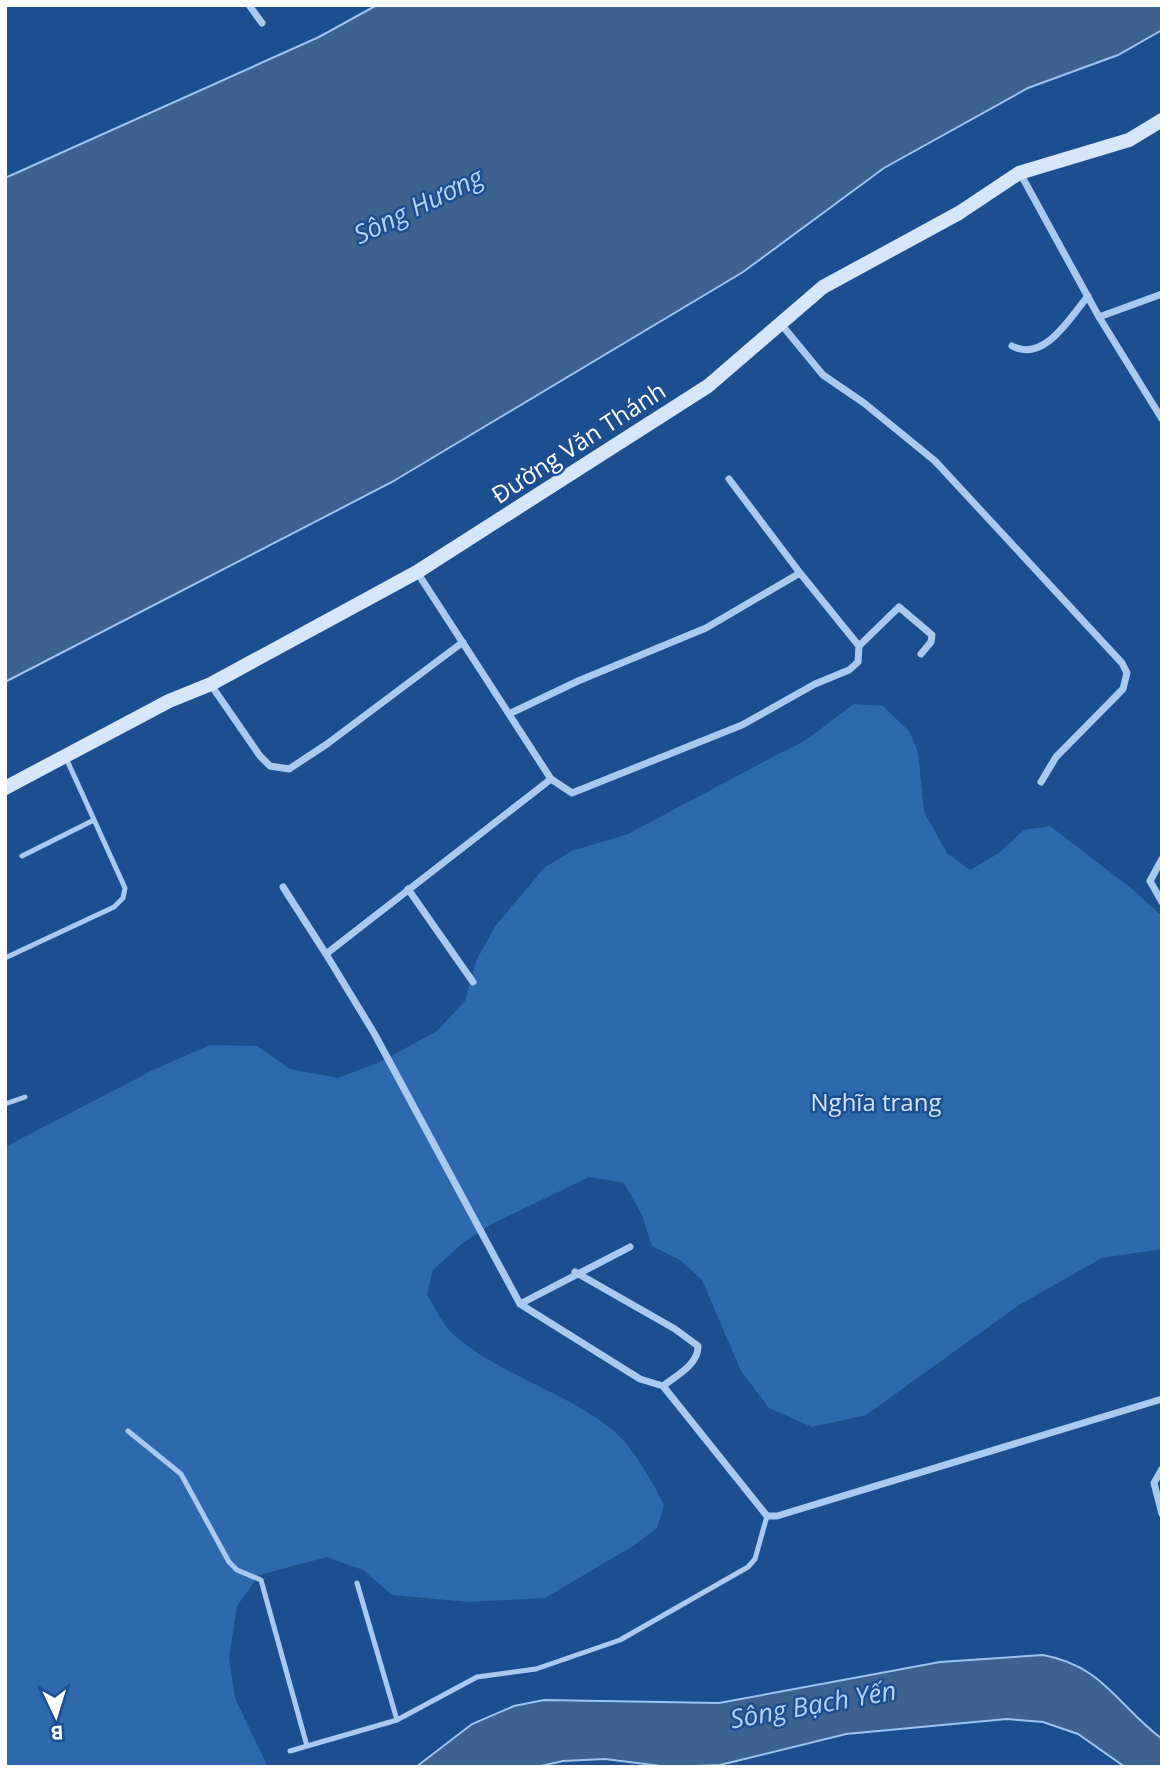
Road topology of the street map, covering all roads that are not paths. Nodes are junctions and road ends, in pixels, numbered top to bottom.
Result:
1 (249, 5) edge
2 (262, 23) dead end
3 (1162, 120) edge
4 (1019, 173) junction
5 (1162, 294) edge
6 (1088, 296) junction
7 (1100, 317) junction
8 (782, 324) junction
9 (1012, 346) dead end
10 (1162, 419) edge
11 (729, 479) dead end
12 (417, 572) junction
13 (800, 573) junction
14 (463, 642) junction
15 (859, 646) junction
16 (921, 654) dead end
17 (211, 684) junction
18 (511, 713) junction
19 (66, 758) junction
20 (551, 779) junction
21 (1041, 782) dead end
22 (5, 788) edge
23 (94, 820) junction
24 (22, 856) dead end
25 (1162, 859) edge
26 (283, 887) dead end
27 (408, 889) junction
28 (1162, 902) edge
29 (326, 954) junction
30 (5, 958) edge
31 (473, 982) dead end
32 (25, 1097) dead end
33 (5, 1104) edge
34 (629, 1247) dead end
35 (575, 1272) junction
36 (520, 1304) junction
37 (663, 1387) junction
38 (1162, 1399) edge
39 (128, 1431) dead end
40 (1162, 1469) edge
41 (1162, 1514) edge
42 (768, 1516) junction
43 (356, 1583) dead end
44 (397, 1720) junction
45 (307, 1746) junction
46 (289, 1751) dead end

1 - 2 street
3 - 4 main road, Đường Văn Thánh
4 - 6 street
4 - 8 main road, Đường Văn Thánh
5 - 7 street
6 - 7 street
6 - 9 street
7 - 10 street
8 - 12 main road, Đường Văn Thánh
8 - 21 street
11 - 13 street
12 - 14 street
12 - 17 main road, Đường Văn Thánh
13 - 15 street
13 - 18 street
14 - 17 street
14 - 18 street
15 - 16 street
15 - 20 street
17 - 19 main road, Đường Văn Thánh
18 - 20 street
19 - 22 main road, Đường Văn Thánh
19 - 23 lane
20 - 27 street
23 - 24 lane
23 - 30 lane
25 - 28 street
26 - 29 street
27 - 29 street
27 - 31 street
29 - 36 street
32 - 33 lane
34 - 35 street
35 - 36 street
35 - 37 street
36 - 37 street
37 - 42 street
38 - 42 street
39 - 45 lane
40 - 41 street
42 - 44 lane
43 - 44 lane
44 - 45 lane
45 - 46 lane

